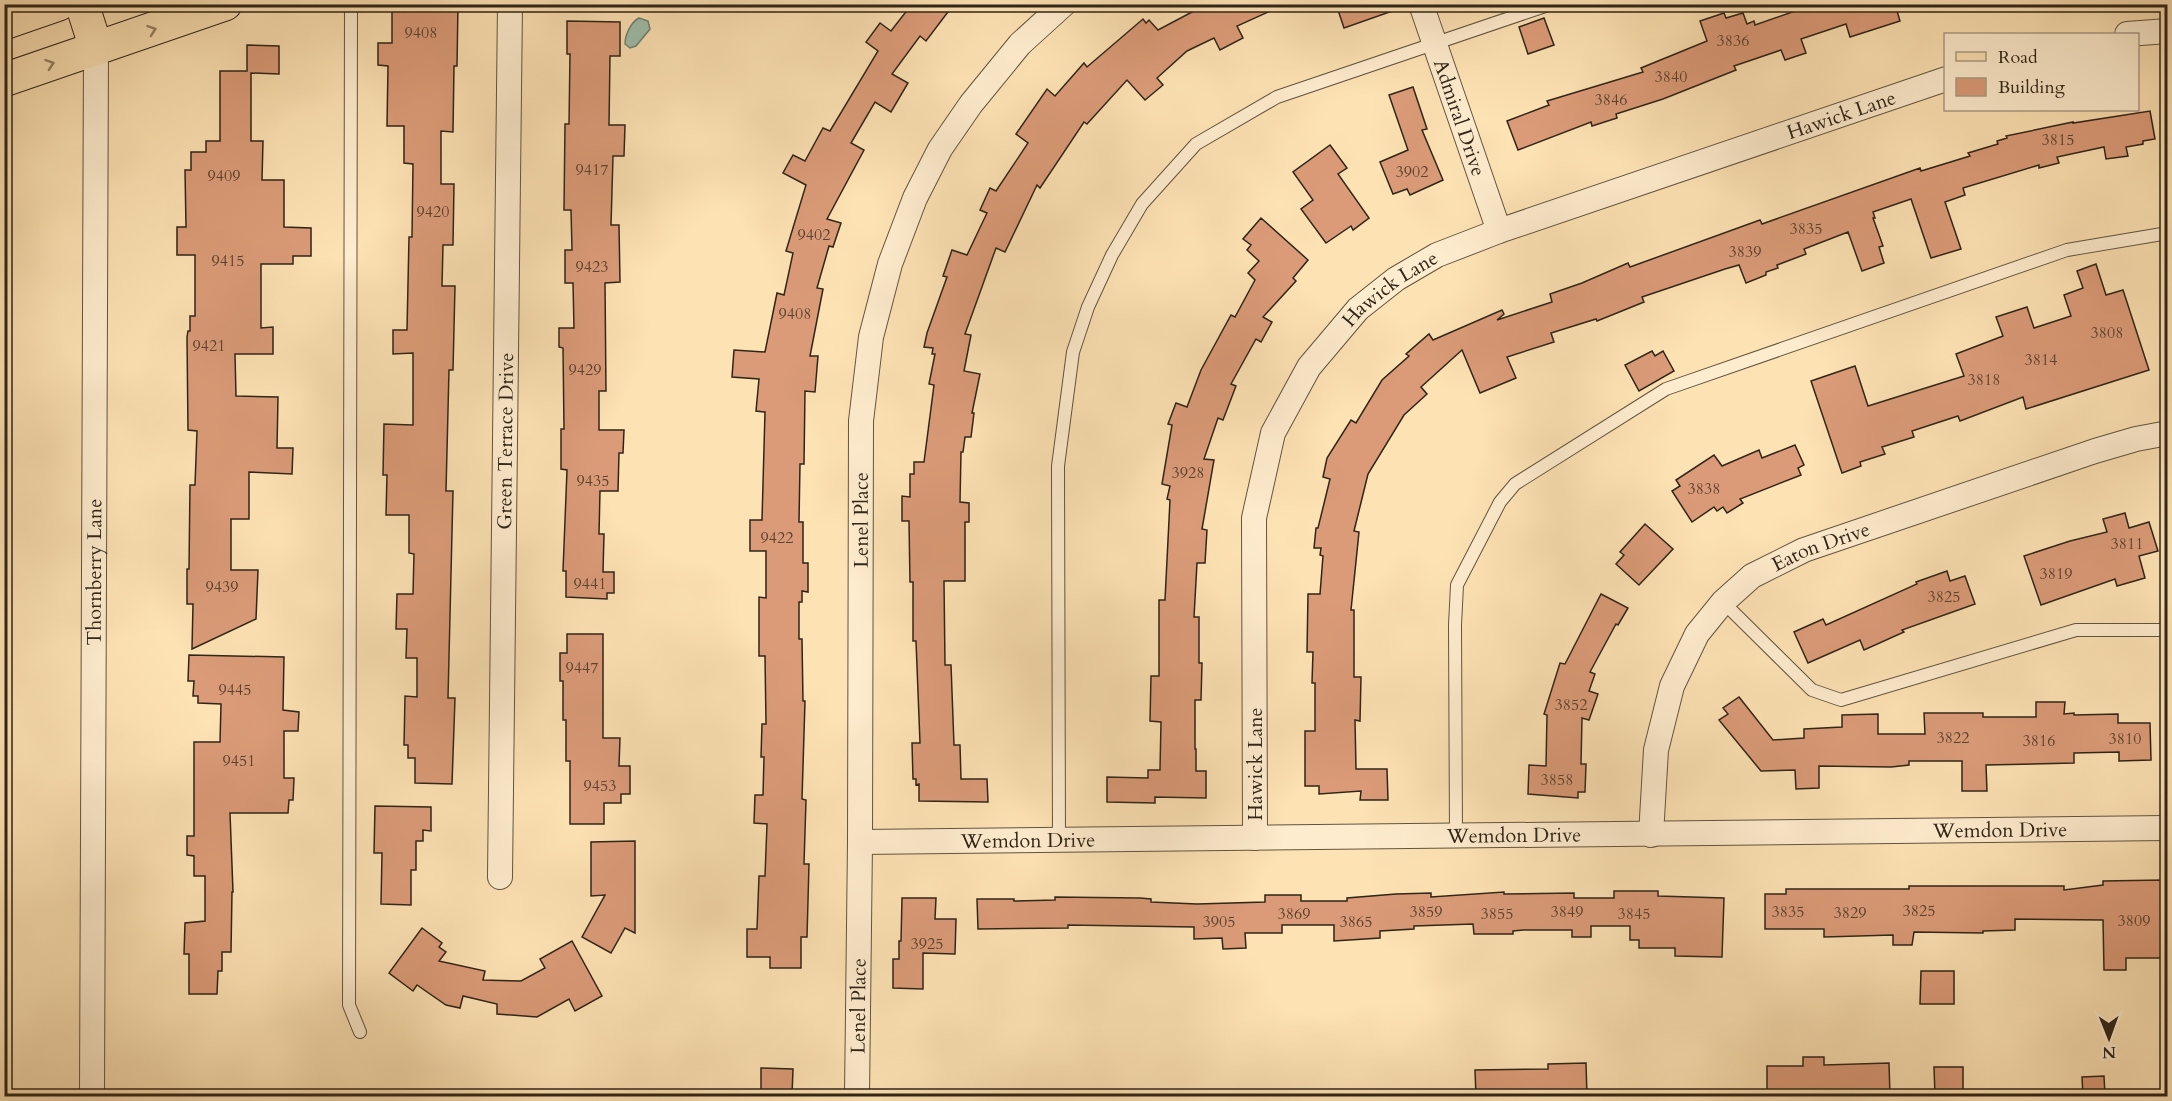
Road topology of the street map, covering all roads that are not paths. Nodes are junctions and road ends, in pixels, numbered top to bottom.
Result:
1 (59, 4) edge
2 (82, 4) edge
3 (225, 4) edge
4 (351, 4) edge
5 (510, 4) edge
6 (1064, 4) edge
7 (1421, 4) edge
8 (1551, 4) edge
9 (4, 23) edge
10 (2168, 31) edge
11 (2139, 33) edge
12 (1435, 43) junction
13 (96, 48) junction
14 (4, 80) edge
15 (1944, 80) edge
16 (1499, 231) junction
17 (2168, 233) edge
18 (2168, 433) edge
19 (1723, 602) junction
20 (2168, 630) edge
21 (2168, 828) edge
22 (1651, 835) junction
23 (1456, 836) junction
24 (1255, 838) junction
25 (1059, 841) junction
26 (860, 842) junction
27 (500, 877) dead end
28 (360, 1032) dead end
29 (92, 1096) edge
30 (857, 1096) edge

1 - 9 main road
2 - 13 main road
13 -> 3 main road
4 - 28 lane
5 - 27 street, Green Terrace Drive
6 - 26 street, Lenel Place
7 - 12 street, Admiral Drive
8 - 12 lane
10 - 11 street
12 - 16 street, Admiral Drive
12 - 25 lane
14 -> 13 main road
13 - 29 street, Thornberry Lane
15 - 16 street, Hawick Lane
16 - 24 street, Hawick Lane
17 - 23 lane
18 - 19 street, Eaton Drive
19 - 20 lane
19 - 22 street, Eaton Drive
21 - 22 street, Wemdon Drive
22 - 23 street, Wemdon Drive
23 - 24 street, Wemdon Drive
24 - 25 street, Wemdon Drive
25 - 26 street, Wemdon Drive
26 - 30 street, Lenel Place

